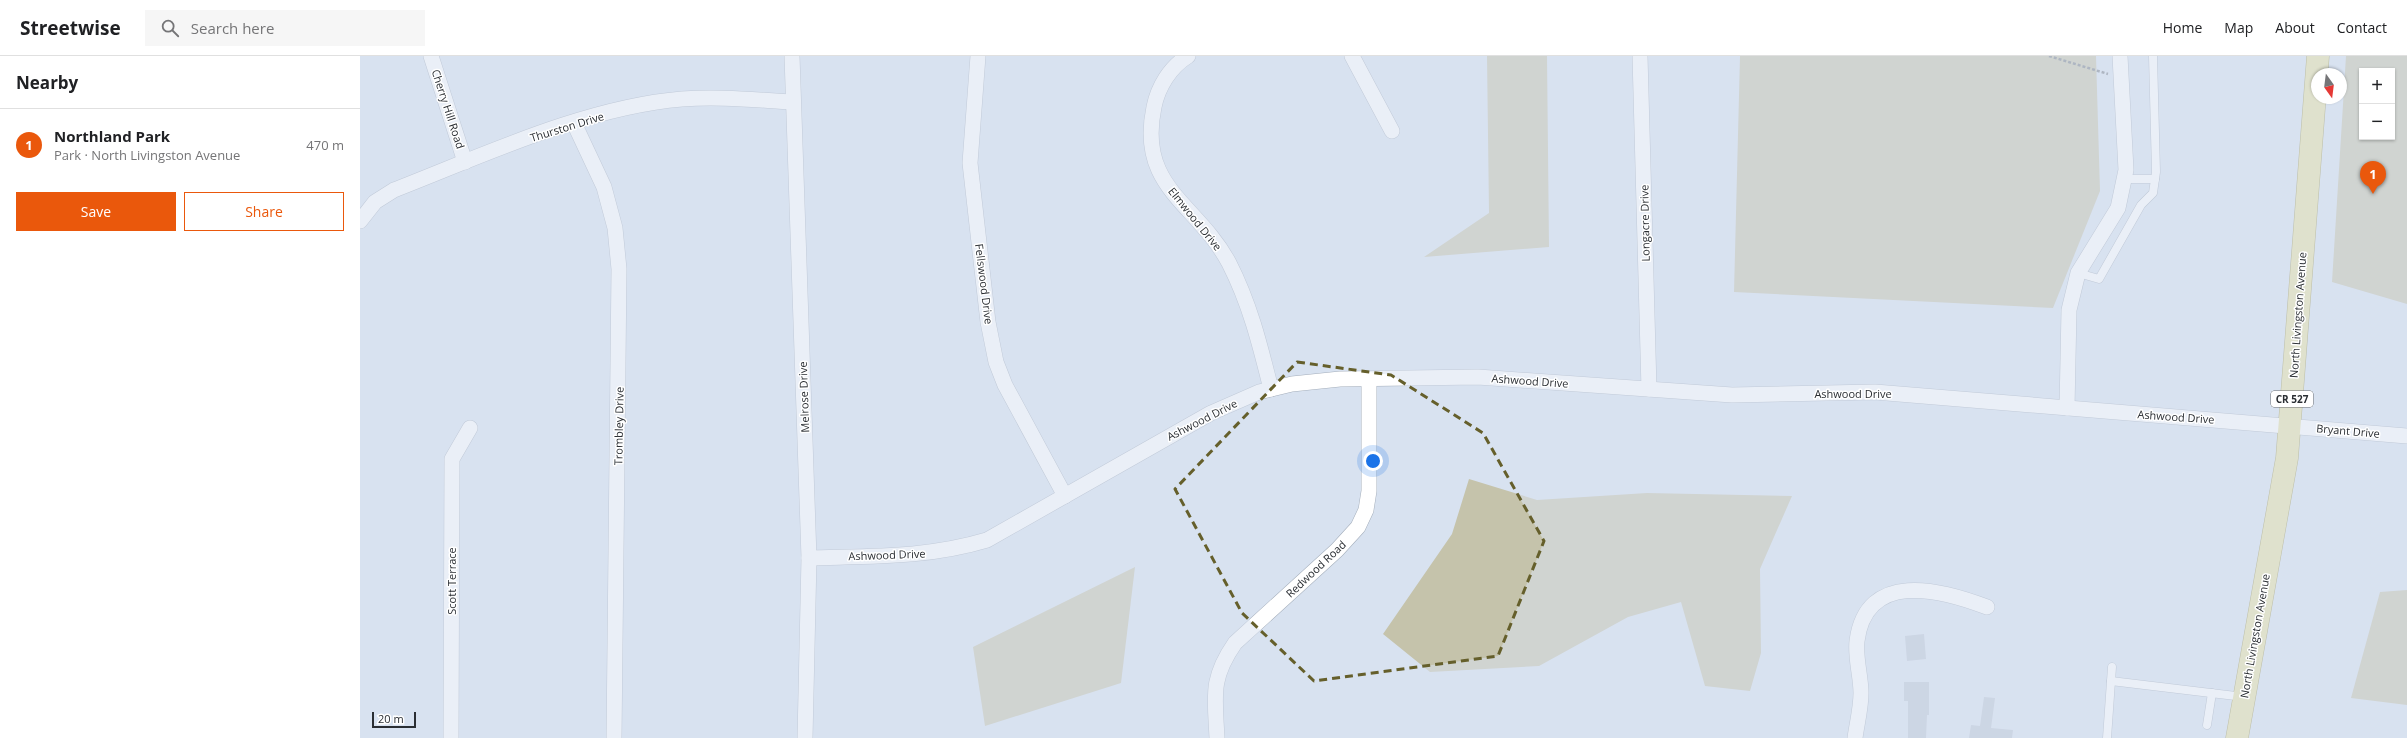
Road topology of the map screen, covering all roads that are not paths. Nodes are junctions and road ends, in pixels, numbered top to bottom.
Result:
1 (431, 56) edge
2 (792, 56) edge
3 (978, 56) edge
4 (1188, 56) edge
5 (1352, 56) edge
6 (1640, 56) edge
7 (2120, 56) edge
8 (2153, 56) edge
9 (2318, 56) edge
10 (793, 102) junction
11 (574, 123) junction
12 (1392, 131) dead end
13 (465, 162) junction
14 (2155, 179) junction
15 (2124, 180) junction
16 (360, 221) edge
17 (2078, 273) junction
18 (1369, 379) junction
19 (1271, 389) junction
20 (1649, 390) junction
21 (2067, 408) junction
22 (2290, 425) junction
23 (470, 428) dead end
24 (2407, 436) edge
25 (1065, 496) junction
26 (809, 558) junction
27 (1987, 607) dead end
28 (2112, 667) dead end
29 (2111, 681) junction
30 (2212, 693) junction
31 (2244, 697) junction
32 (2207, 725) dead end
33 (451, 738) edge
34 (614, 738) edge
35 (805, 738) edge
36 (1217, 738) edge
37 (1855, 738) edge
38 (2107, 738) edge
39 (2237, 738) edge

1 - 13 street, Cherry Hill Road
2 - 10 street, Melrose Drive
3 - 25 street, Fellswood Drive
4 - 19 street, Elmwood Drive
5 - 12 street
6 - 20 street, Longacre Drive
7 - 15 street
8 - 14 lane
9 - 22 main road, North Livingston Avenue / CR 527
10 - 11 street, Thurston Drive
10 - 26 street, Melrose Drive
11 - 13 street, Thurston Drive
11 - 34 street, Trombley Drive
13 - 16 street, Thurston Drive
14 - 15 lane
14 - 17 lane
15 - 17 street
17 - 21 street
18 - 19 street, Ashwood Drive
18 - 20 street, Ashwood Drive
18 - 36 street, Redwood Road
19 - 25 street, Ashwood Drive
20 - 21 street, Ashwood Drive
21 - 22 street, Ashwood Drive
22 - 24 street, Bryant Drive
22 - 31 main road, North Livingston Avenue / CR 527
23 - 33 street, Scott Terrace
25 - 26 street, Ashwood Drive
26 - 35 street, Melrose Drive
27 - 37 street
28 - 29 lane
29 - 30 lane
29 - 38 lane
30 - 31 lane
30 - 32 lane
31 - 39 main road, North Livingston Avenue / CR 527

